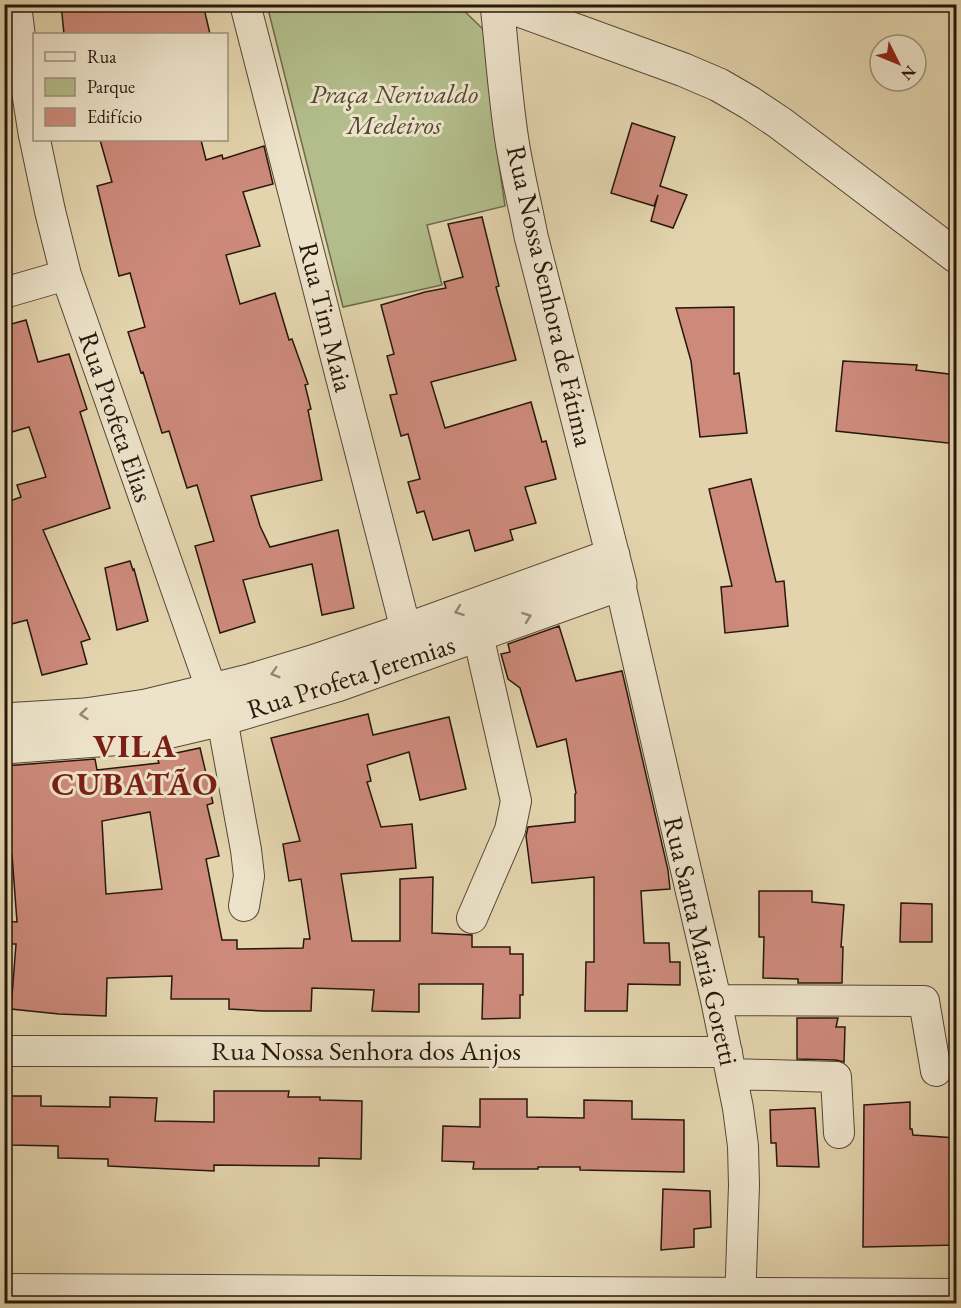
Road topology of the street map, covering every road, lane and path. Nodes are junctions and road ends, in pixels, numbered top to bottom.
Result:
1 (15, 4) edge
2 (245, 4) edge
3 (497, 4) edge
4 (503, 4) edge
5 (33, 126) edge
6 (36, 141) edge
7 (957, 256) edge
8 (66, 275) junction
9 (4, 293) edge
10 (616, 570) junction
11 (406, 630) junction
12 (478, 635) junction
13 (217, 705) junction
14 (4, 720) edge
15 (4, 747) edge
16 (244, 906) dead end
17 (472, 918) dead end
18 (716, 1000) junction
19 (4, 1051) edge
20 (729, 1063) junction
21 (936, 1071) dead end
22 (839, 1133) dead end
23 (4, 1289) edge
24 (957, 1294) edge
25 (740, 1298) edge

1 - 5 street, Rua Profeta Elias
2 - 11 street, Rua Tim Maia
3 - 10 street, Rua Nossa Senhora de Fátima
4 - 7 street
6 - 8 street, Rua Profeta Elias
8 - 9 street
8 - 13 street, Rua Profeta Elias
10 -> 11 street, Rua Profeta Jeremias
12 -> 10 street, Rua Profeta Jeremias
10 - 18 street, Rua Santa Maria Goretti
11 -> 13 street, Rua Profeta Jeremias
12 - 13 street, Rua Profeta Jeremias
12 - 17 street
13 -> 14 street, Rua Profeta Jeremias
13 - 15 street, Rua Profeta Jeremias
13 - 16 street, Rua Profeta Elias
18 - 20 street, Rua Santa Maria Goretti
18 - 21 street
19 - 20 street, Rua Nossa Senhora dos Anjos
20 - 22 street, Rua Nossa Senhora dos Anjos
20 - 25 street, Rua Santa Maria Goretti
23 - 25 street
24 - 25 street

